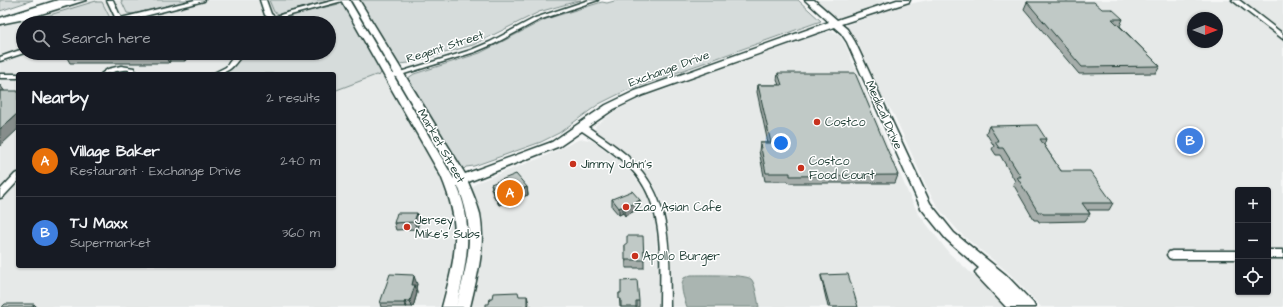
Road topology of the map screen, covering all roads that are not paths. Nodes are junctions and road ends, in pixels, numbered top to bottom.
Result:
1 (50, 0) edge
2 (69, 0) edge
3 (83, 0) edge
4 (110, 0) edge
5 (202, 0) edge
6 (263, 0) edge
7 (344, 0) edge
8 (355, 0) edge
9 (595, 0) edge
10 (809, 0) edge
11 (906, 0) edge
12 (1235, 0) edge
13 (0, 15) edge
14 (19, 16) edge
15 (30, 16) edge
16 (117, 16) edge
17 (136, 16) edge
18 (268, 16) edge
19 (285, 16) edge
20 (16, 17) edge
21 (16, 19) edge
22 (0, 22) edge
23 (836, 23) junction
24 (1283, 37) edge
25 (16, 53) edge
26 (0, 59) edge
27 (234, 60) edge
28 (110, 72) edge
29 (134, 72) edge
30 (219, 72) edge
31 (394, 75) junction
32 (0, 76) edge
33 (16, 76) edge
34 (582, 127) junction
35 (16, 178) edge
36 (456, 182) junction
37 (0, 195) edge
38 (950, 236) junction
39 (1271, 254) edge
40 (1283, 254) edge
41 (1172, 255) dead end
42 (1235, 255) edge
43 (449, 307) edge
44 (463, 307) edge
45 (665, 307) edge
46 (1015, 307) edge
47 (1028, 307) edge

1 - 13 highway
2 - 14 highway
3 - 15 street
4 - 16 street
5 - 17 street
6 - 18 street
7 - 19 street
7 - 31 street, Market Street
8 - 31 street, Market Street
9 - 31 street, Regent Street
10 - 23 street, Medical Drive
11 - 23 street, Exchange Drive
12 - 24 street
20 - 22 highway
21 - 22 street
23 - 34 street, Exchange Drive
23 - 38 street, Medical Drive
25 - 26 street
27 - 30 street
28 - 29 street
31 - 36 street, Market Street
32 - 33 street
34 - 36 street, Exchange Drive
34 - 45 street
35 - 37 street
36 - 43 street, Market Street
36 - 44 street, Market Street
38 - 46 street, Medical Drive
38 - 47 street, Medical Drive
39 - 40 street
41 - 42 street

